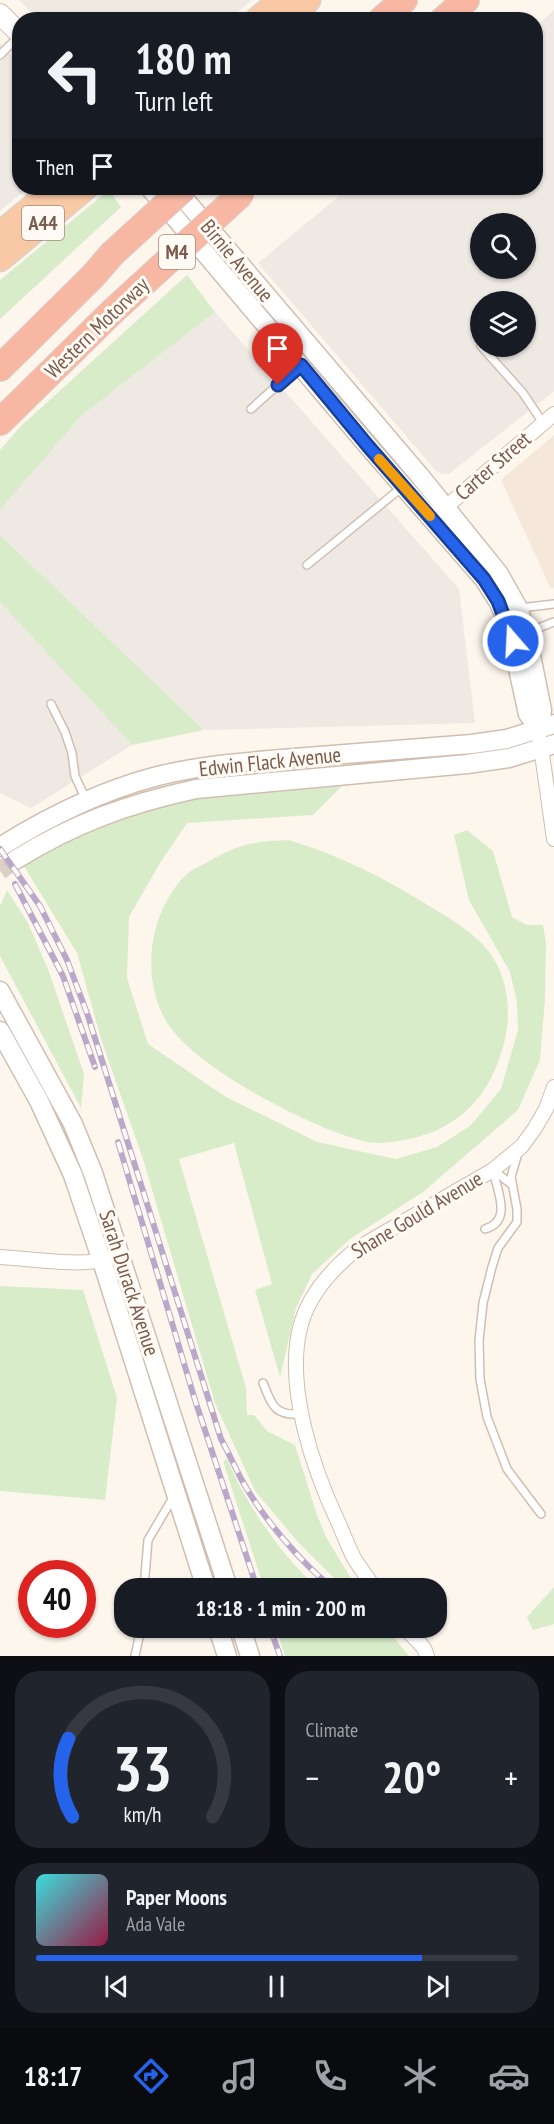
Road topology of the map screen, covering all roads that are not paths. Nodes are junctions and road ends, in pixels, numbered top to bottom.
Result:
1 (281, 0) edge
2 (308, 0) edge
3 (402, 0) edge
4 (466, 0) edge
5 (267, 12) edge
6 (294, 12) edge
7 (389, 12) edge
8 (452, 12) edge
9 (0, 14) edge
10 (12, 27) edge
11 (12, 43) edge
12 (0, 55) edge
13 (47, 195) edge
14 (77, 195) edge
15 (156, 195) edge
16 (176, 195) edge
17 (181, 195) edge
18 (241, 195) edge
19 (0, 234) edge
20 (0, 259) edge
21 (32, 335) junction
22 (314, 352) junction
23 (0, 356) edge
24 (491, 357) edge
25 (301, 365) junction
26 (0, 368) edge
27 (251, 409) dead end
28 (549, 418) edge
29 (0, 422) edge
30 (403, 486) junction
31 (439, 513) junction
32 (307, 565) dead end
33 (554, 604) edge
34 (519, 621) junction
35 (554, 622) edge
36 (51, 704) dead end
37 (546, 726) edge
38 (548, 746) edge
39 (86, 800) junction
40 (94, 818) junction
41 (554, 839) edge
42 (0, 847) tunnel mouth
43 (15, 860) tunnel mouth
44 (0, 991) edge
45 (0, 1031) edge
46 (554, 1087) edge
47 (522, 1146) junction
48 (493, 1170) junction
49 (511, 1184) junction
50 (485, 1229) dead end
51 (120, 1252) junction
52 (2, 1254) edge
53 (102, 1261) junction
54 (263, 1383) dead end
55 (302, 1414) junction
56 (176, 1494) junction
57 (541, 1514) dead end
58 (204, 1516) junction
59 (185, 1523) junction
60 (145, 1578) edge
61 (203, 1578) edge
62 (225, 1578) edge
63 (367, 1578) edge
64 (139, 1638) edge
65 (221, 1638) edge
66 (244, 1638) edge
67 (414, 1638) edge
68 (135, 1656) edge
69 (227, 1656) edge
70 (250, 1656) edge
71 (427, 1656) edge

1 - 5 highway
2 - 6 highway
3 - 7 highway
4 - 8 highway
9 - 10 main road
11 - 12 lane
13 - 19 highway, A44
14 - 20 highway, A44
15 - 25 street, Birnie Avenue
16 - 21 highway, Western Motorway / M4, bridge
17 - 22 street, Birnie Avenue
18 - 29 highway, Western Motorway / M4, bridge
21 - 23 highway, M4
21 - 26 highway, Western Motorway / M4
22 - 25 lane
22 - 31 street, Birnie Avenue
24 - 28 lane
25 - 27 lane
25 - 30 street, Birnie Avenue
28 - 31 street, Carter Street
30 - 31 street, Birnie Avenue
30 - 32 lane
31 - 34 street, Birnie Avenue
33 - 34 lane
34 - 35 lane
34 - 37 street, Birnie Avenue
36 - 39 lane
37 - 38 street
37 - 39 street, Edwin Flack Avenue
38 - 40 street, Edwin Flack Avenue
38 - 41 street
39 - 40 street
39 - 42 street, Edwin Flack Avenue
40 - 43 street, Edwin Flack Avenue
44 - 51 street, Sarah Durack Avenue
45 - 53 street, Sarah Durack Avenue
46 - 47 street, Shane Gould Avenue
47 - 48 street, Shane Gould Avenue
47 - 49 lane
48 - 49 lane
48 - 50 lane
48 - 55 street, Shane Gould Avenue
49 - 57 lane
51 - 53 street
51 - 58 street, Sarah Durack Avenue
52 - 53 street
53 - 56 street, Sarah Durack Avenue
54 - 55 lane
55 - 63 street, Shane Gould Avenue
56 - 59 street, Sarah Durack Avenue
56 - 60 lane
58 - 59 street
58 - 62 street, Sarah Durack Avenue
59 - 61 street, Sarah Durack Avenue
64 - 68 lane
65 - 69 street
66 - 70 street
67 - 71 street

